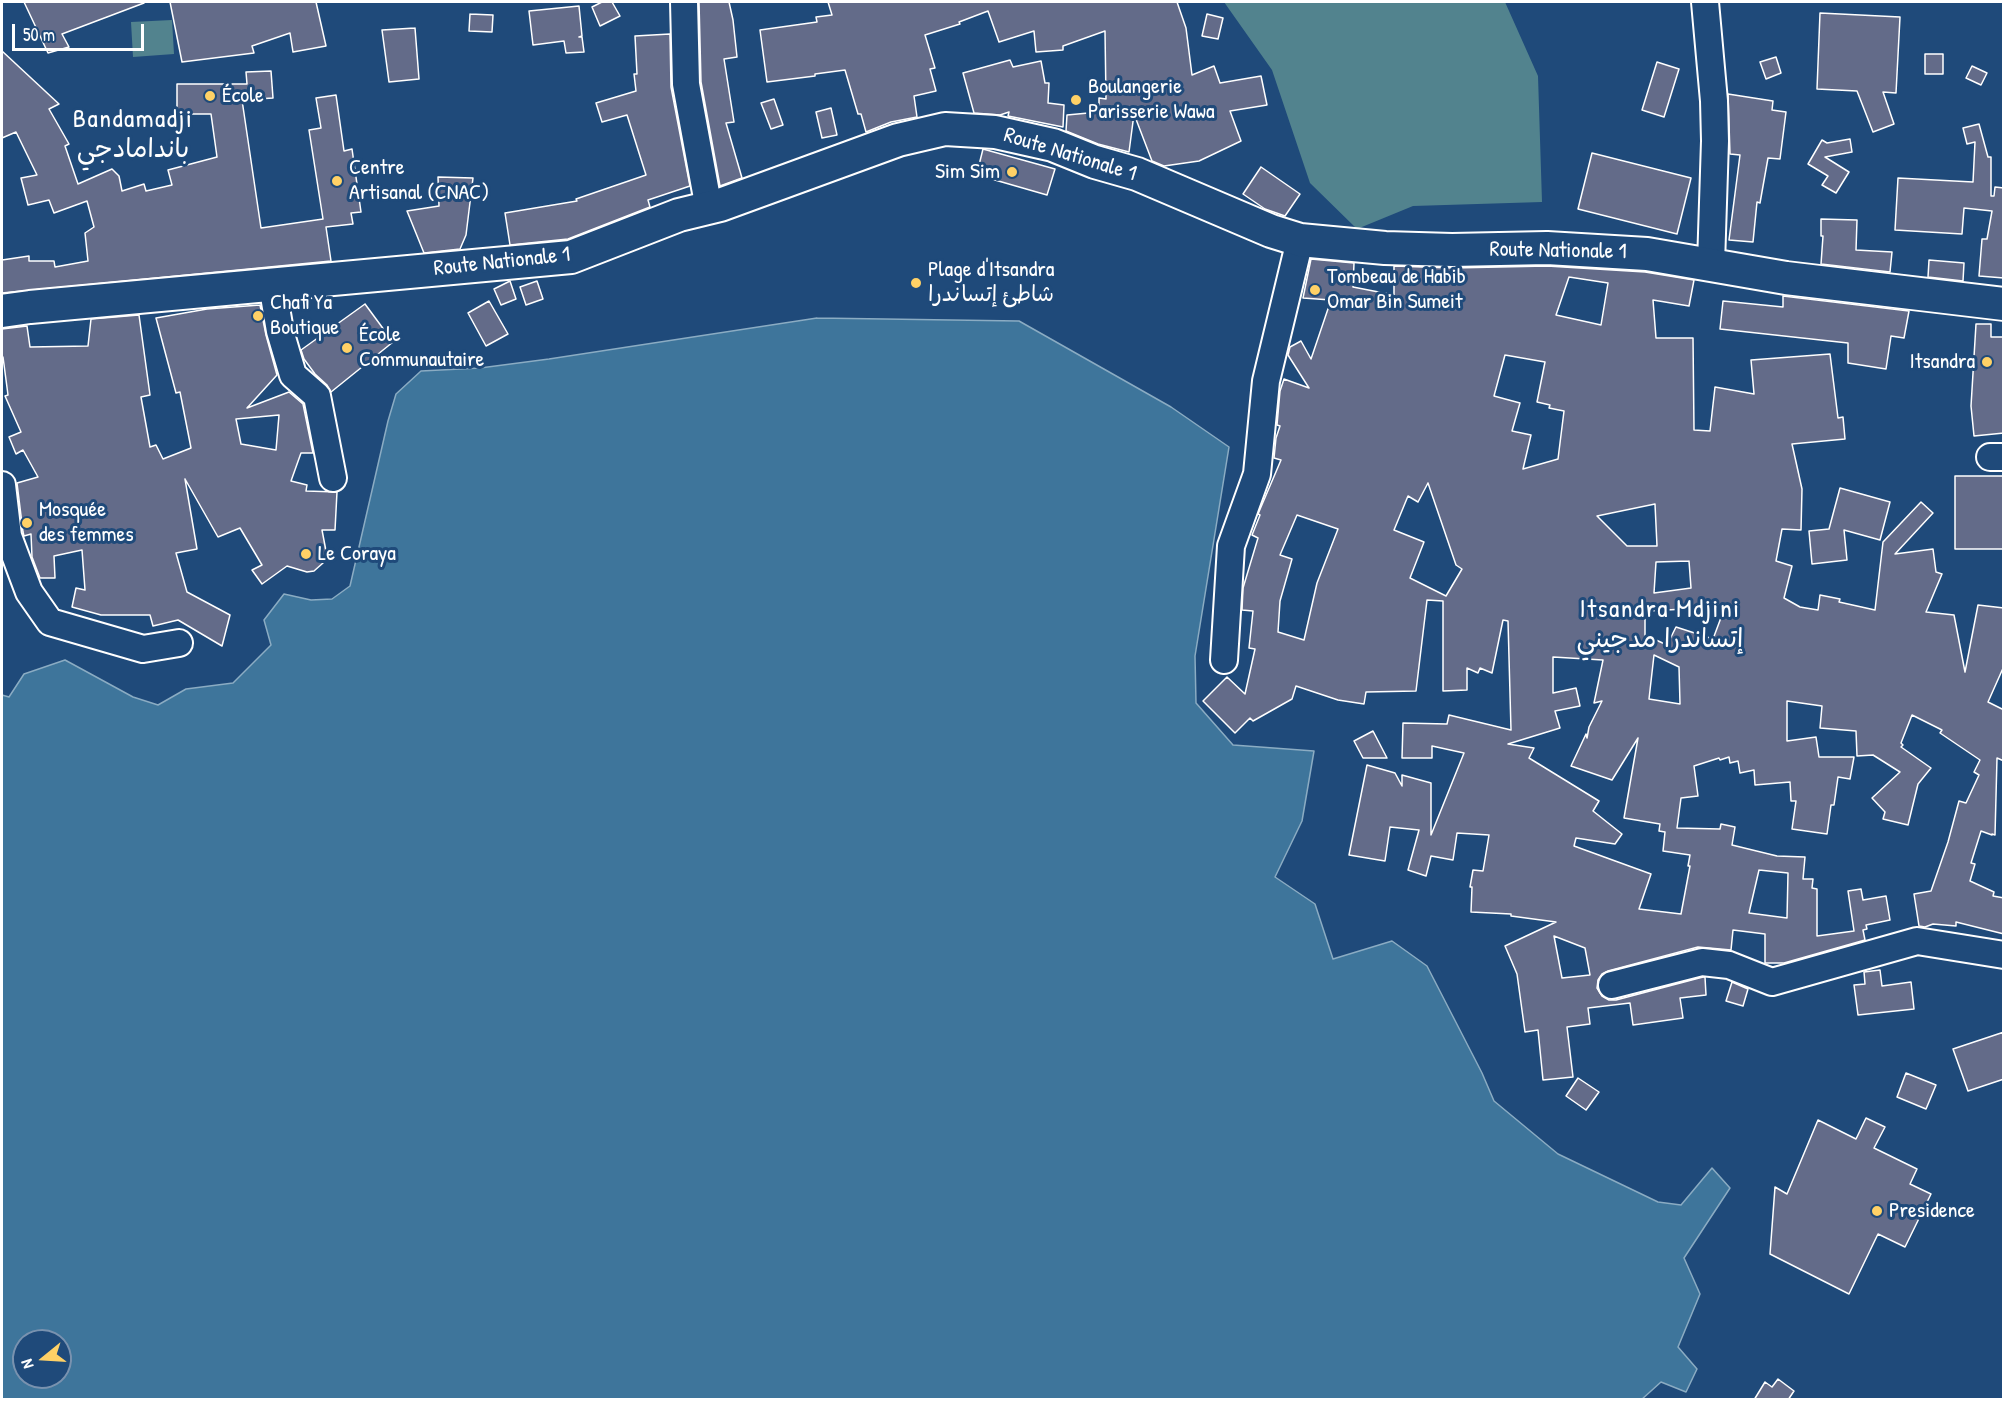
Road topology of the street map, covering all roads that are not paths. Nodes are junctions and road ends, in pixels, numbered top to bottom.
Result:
1 (684, 2) edge
2 (1705, 2) edge
3 (709, 209) junction
4 (1300, 240) junction
5 (1711, 264) junction
6 (272, 284) junction
7 (2004, 304) edge
8 (2, 311) edge
9 (333, 478) dead end
10 (2, 485) edge
11 (180, 643) dead end
12 (1224, 660) dead end
13 (2004, 955) edge
14 (1612, 985) dead end

1 - 3 street
2 - 5 street
3 - 4 main road, Route Nationale 1
3 - 6 main road, Route Nationale 1
4 - 5 main road, Route Nationale 1
4 - 12 street
5 - 7 main road, Route Nationale 1
6 - 8 main road, Route Nationale 1
6 - 9 street
10 - 11 street
13 - 14 street

